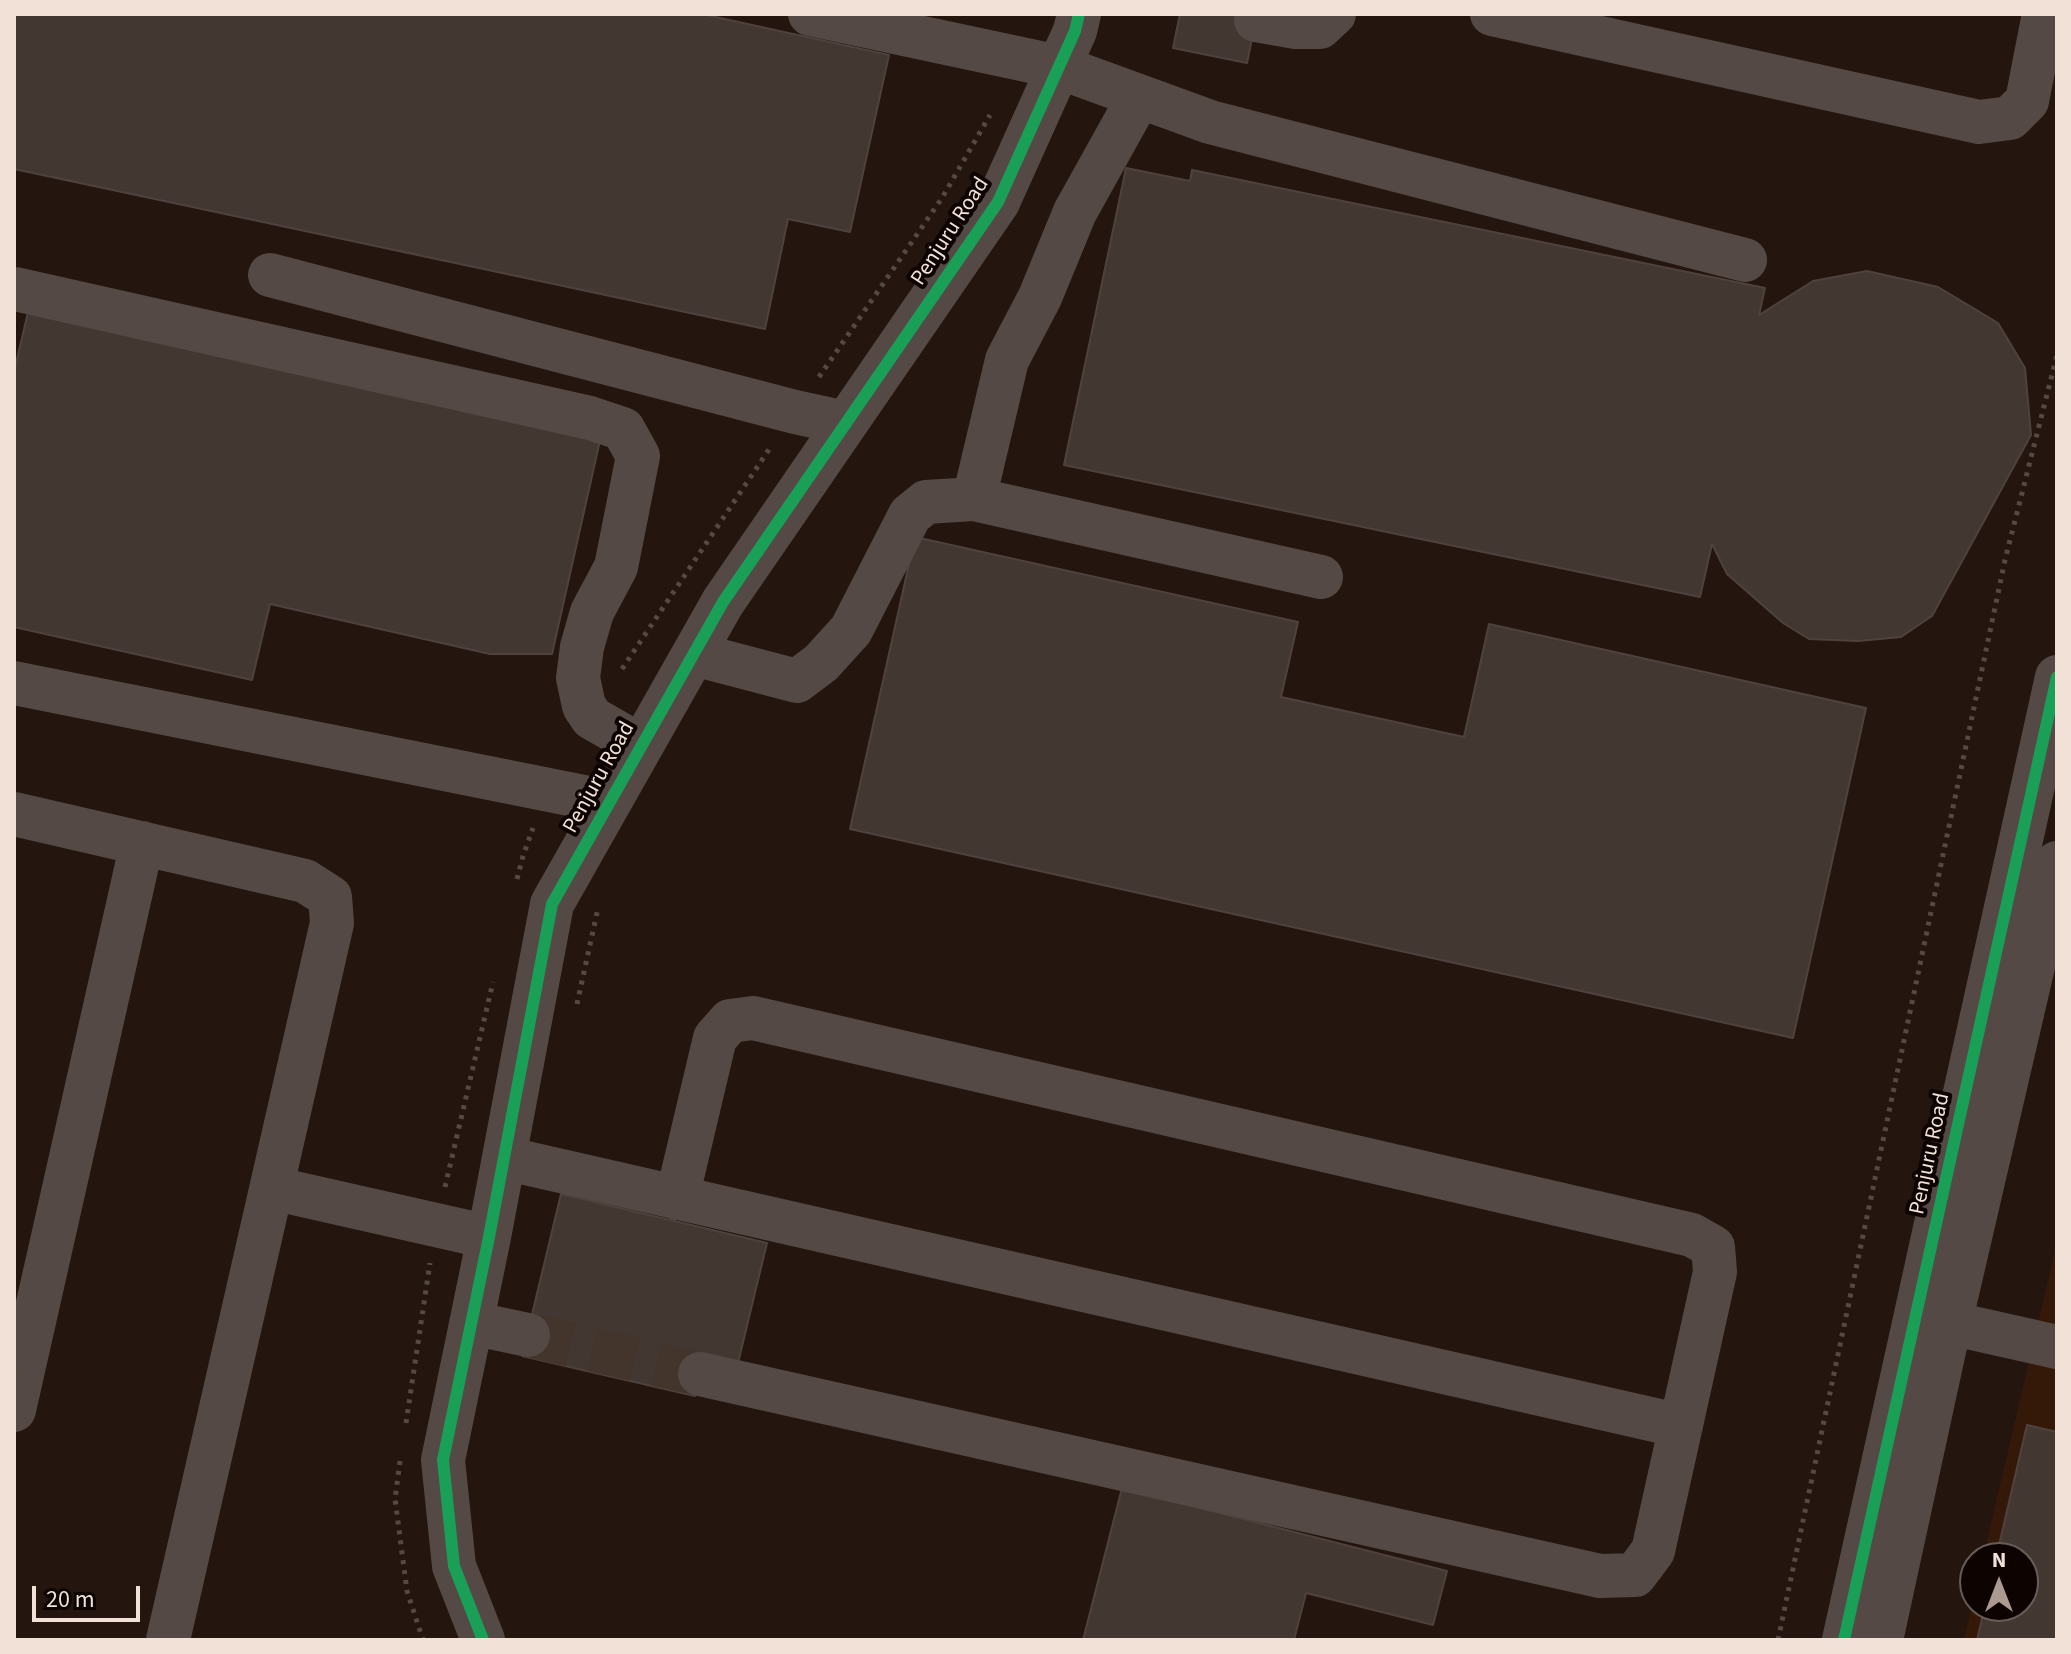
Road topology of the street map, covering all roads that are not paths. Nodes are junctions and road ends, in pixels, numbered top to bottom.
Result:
1 (810, 14) edge
2 (1334, 14) edge
3 (1492, 14) edge
4 (2044, 14) edge
5 (858, 19) edge
6 (1256, 20) dead end
7 (1071, 37) edge
8 (1139, 97) junction
9 (1745, 260) dead end
10 (270, 275) dead end
11 (15, 289) edge
12 (846, 423) junction
13 (974, 499) junction
14 (1321, 577) dead end
15 (694, 654) junction
16 (2057, 677) edge
17 (14, 683) edge
18 (641, 746) junction
19 (609, 802) junction
20 (14, 814) edge
21 (142, 843) junction
22 (2057, 863) edge
23 (504, 1158) junction
24 (272, 1188) junction
25 (677, 1198) junction
26 (489, 1237) junction
27 (471, 1323) junction
28 (1950, 1323) junction
29 (528, 1335) tunnel mouth
30 (2057, 1347) edge
31 (700, 1374) tunnel mouth
32 (14, 1410) edge
33 (1681, 1426) junction
34 (168, 1640) edge
35 (483, 1640) edge
36 (1844, 1640) edge
37 (1881, 1640) edge

1 - 5 street
2 - 6 street
3 - 4 street
5 - 7 street
7 - 8 street
7 - 12 street, Penjuru Road
8 - 9 street
8 - 13 street
10 - 12 street
11 - 18 street
12 - 15 street, Penjuru Road
13 - 14 street
13 - 15 street
15 - 18 street, Penjuru Road
16 - 36 street, Penjuru Road
17 - 19 street
18 - 19 street, Penjuru Road
19 - 23 street, Penjuru Road
20 - 21 street
21 - 24 street
21 - 32 street
22 - 28 street
23 - 25 street
23 - 26 street, Penjuru Road
24 - 26 street
24 - 34 street
25 - 33 street
25 - 33 street
26 - 27 street, Penjuru Road
27 - 29 street
27 - 35 street, Penjuru Road
28 - 30 street
28 - 37 street
31 - 33 street

